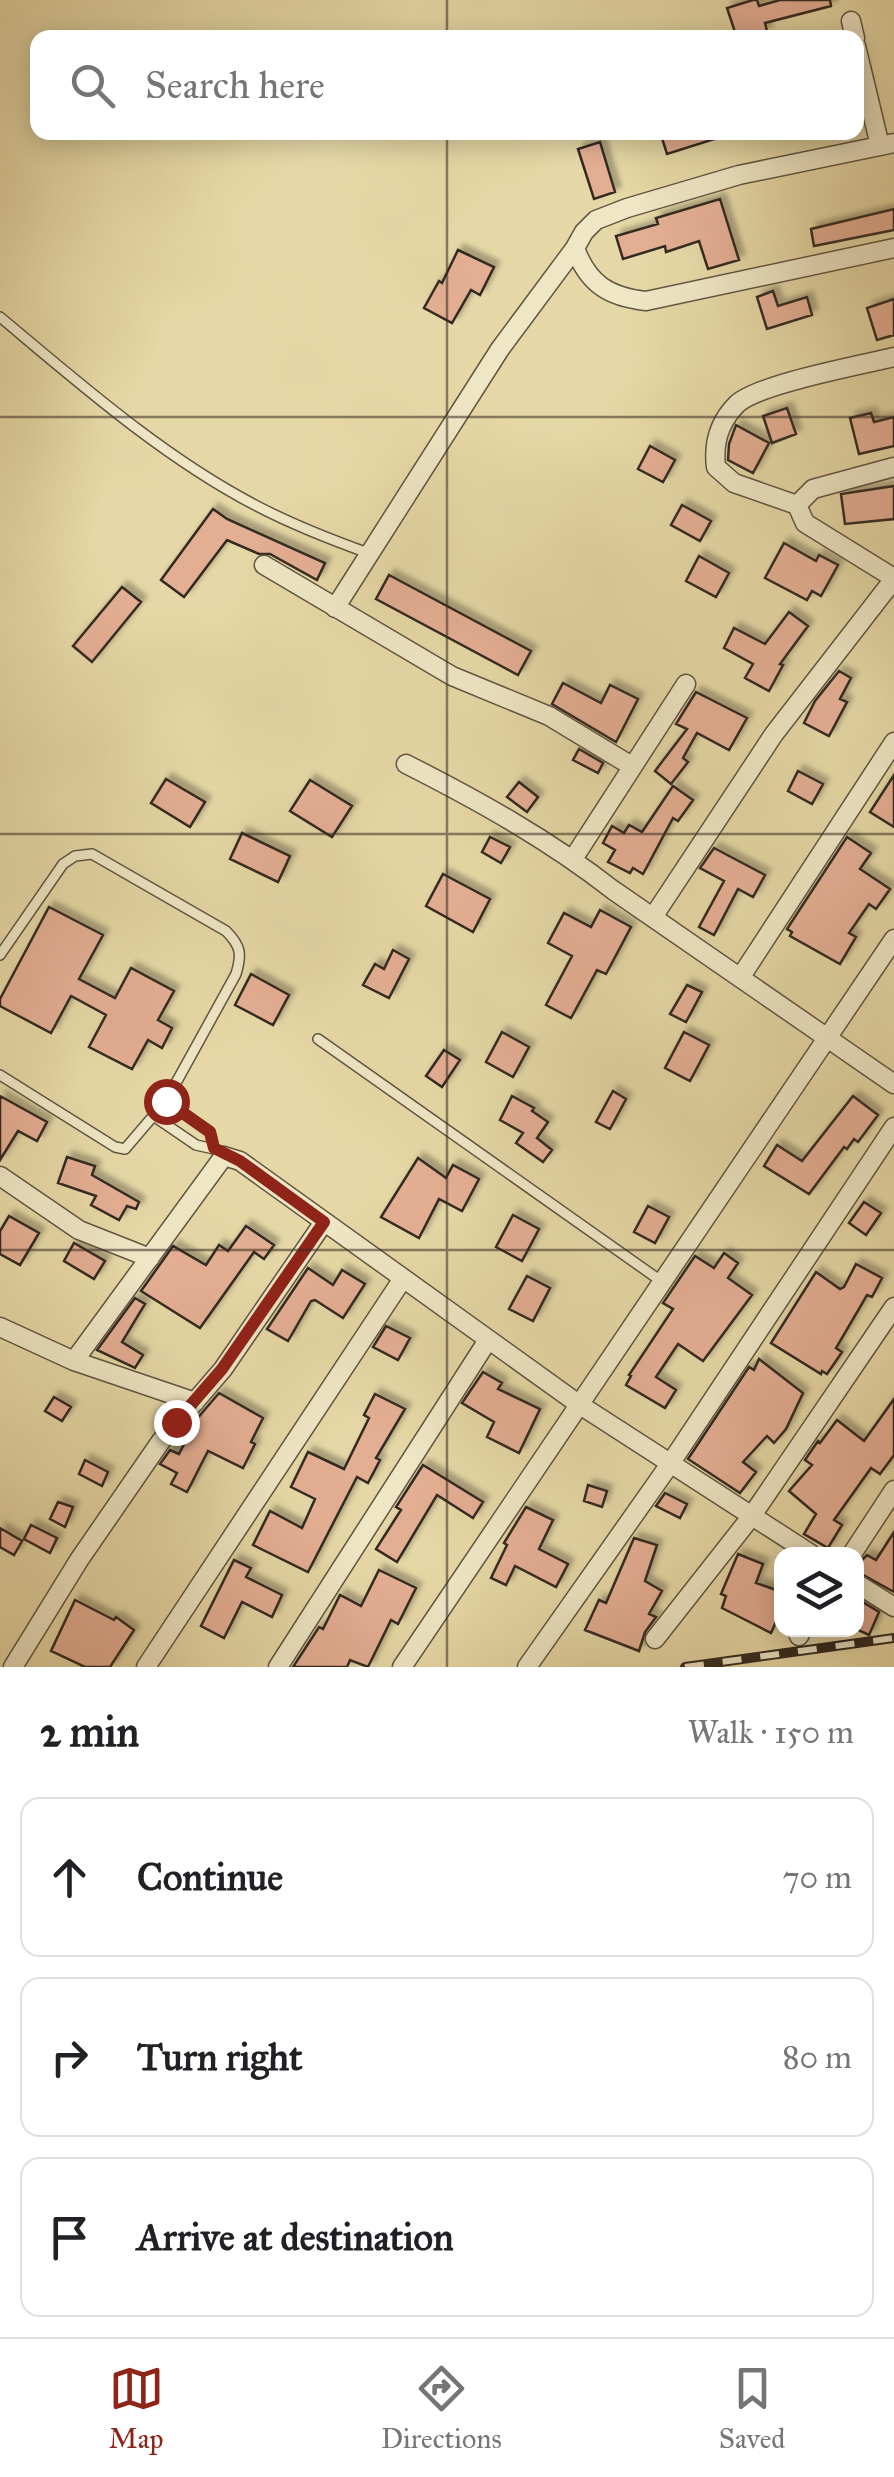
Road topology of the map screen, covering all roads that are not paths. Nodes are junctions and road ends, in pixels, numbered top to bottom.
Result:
1 (864, 72) edge
2 (887, 145) edge
3 (575, 248) junction
4 (894, 248) edge
5 (0, 317) edge
6 (894, 357) edge
7 (894, 467) edge
8 (796, 504) junction
9 (368, 553) junction
10 (264, 565) dead end
11 (894, 579) edge
12 (334, 608) junction
13 (686, 684) dead end
14 (894, 742) edge
15 (406, 764) dead end
16 (630, 765) junction
17 (573, 858) junction
18 (654, 918) junction
19 (894, 939) edge
20 (0, 955) edge
21 (740, 978) junction
22 (828, 1038) junction
23 (318, 1039) dead end
24 (0, 1075) edge
25 (894, 1084) edge
26 (166, 1101) junction
27 (155, 1117) junction
28 (894, 1127) edge
29 (219, 1152) junction
30 (0, 1176) edge
31 (324, 1222) junction
32 (150, 1258) junction
33 (402, 1280) junction
34 (661, 1281) junction
35 (894, 1306) edge
36 (0, 1328) edge
37 (488, 1340) junction
38 (74, 1361) junction
39 (195, 1402) junction
40 (577, 1403) junction
41 (670, 1464) junction
42 (894, 1490) edge
43 (751, 1517) junction
44 (799, 1547) edge
45 (857, 1547) edge
46 (864, 1588) edge
47 (894, 1607) edge
48 (655, 1639) dead end
49 (13, 1667) edge
50 (146, 1667) edge
51 (278, 1667) edge
52 (402, 1667) edge
53 (527, 1667) edge

1 - 2 street
2 - 3 street
3 - 4 street
3 - 9 street
5 - 9 lane
6 - 8 street
7 - 8 street
8 - 11 street
9 - 12 street
10 - 12 street
11 - 18 street
12 - 16 street
13 - 16 street
14 - 21 street
15 - 17 street
16 - 17 street
17 - 18 street
18 - 21 street
19 - 22 street
20 - 26 lane
21 - 22 street
22 - 25 street
22 - 34 street
23 - 34 lane
24 - 27 lane
26 - 27 lane
26 - 29 lane
27 - 29 lane
28 - 41 street
29 - 31 street
29 - 32 street
30 - 32 street
31 - 33 street
31 - 39 street
32 - 38 street
33 - 37 street
33 - 50 street
34 - 40 street
35 - 43 street
36 - 38 street
37 - 40 street
37 - 51 street
38 - 39 street
39 - 49 street
40 - 41 street
40 - 52 street
41 - 43 street
41 - 53 street
42 - 45 street
43 - 44 street
43 - 48 street
46 - 47 street

